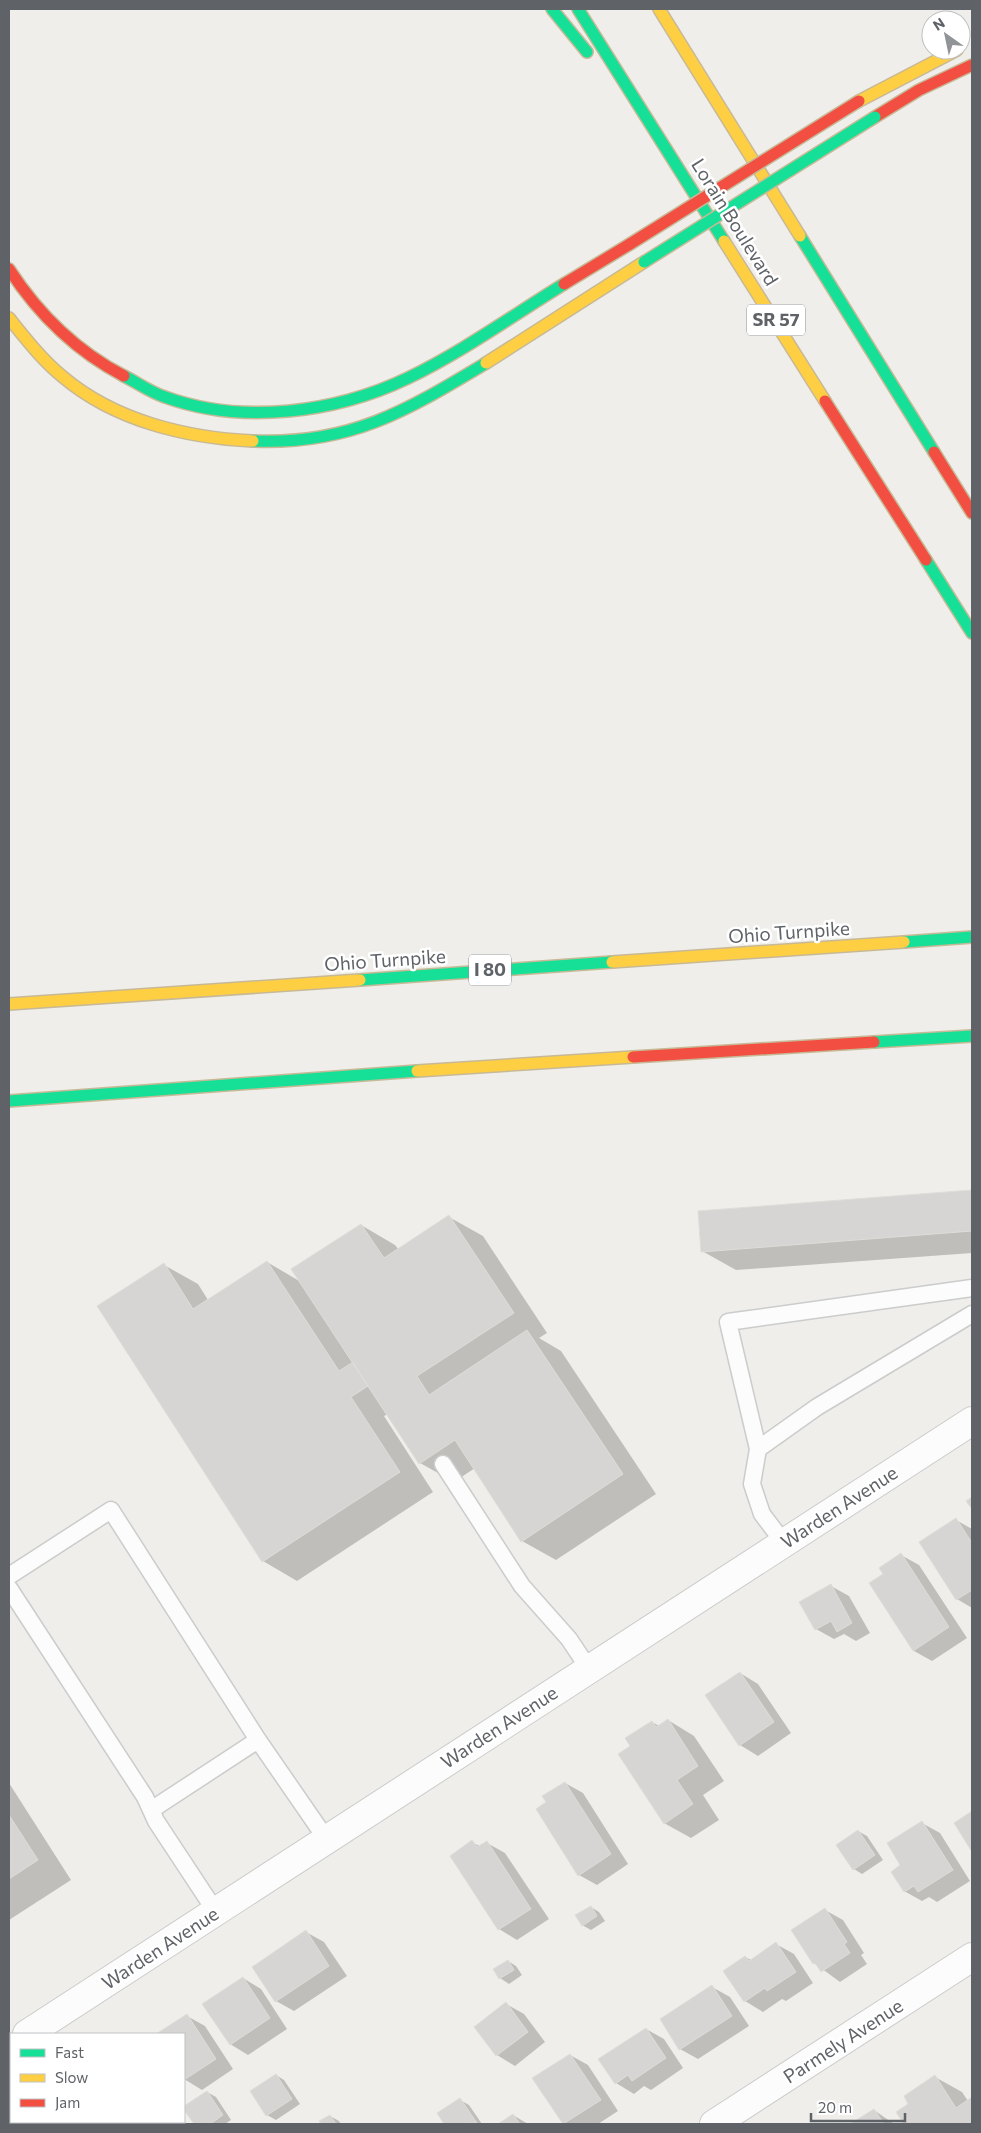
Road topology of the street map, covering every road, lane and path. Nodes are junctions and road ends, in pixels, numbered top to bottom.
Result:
1 (552, 9) edge
2 (578, 9) edge
3 (659, 9) edge
4 (938, 60) edge
5 (972, 65) edge
6 (693, 188) junction
7 (9, 269) edge
8 (9, 318) edge
9 (972, 513) edge
10 (972, 633) edge
11 (972, 937) edge
12 (9, 1004) edge
13 (972, 1036) edge
14 (9, 1101) edge
15 (972, 1288) edge
16 (972, 1314) edge
17 (972, 1421) edge
18 (758, 1449) junction
19 (444, 1464) dead end
20 (784, 1543) junction
21 (9, 1576) edge
22 (9, 1588) edge
23 (589, 1669) junction
24 (258, 1740) junction
25 (151, 1810) junction
26 (327, 1840) junction
27 (216, 1912) junction
28 (972, 1957) edge
29 (29, 2033) edge
30 (714, 2124) edge

1 - 6 highway
2 - 6 highway, Lorain Boulevard / SR 57
3 - 9 highway
4 - 7 highway, bridge
5 - 8 highway, bridge
6 - 10 highway, Lorain Boulevard / SR 57
11 - 12 highway, Ohio Turnpike / I 80
13 - 14 highway
15 - 18 lane
16 - 18 lane
17 - 20 street, Warden Avenue
18 - 20 lane
19 - 23 lane
20 - 23 street, Warden Avenue
21 - 24 lane
22 - 25 lane
23 - 26 street, Warden Avenue
24 - 25 lane
24 - 26 lane
25 - 27 lane
26 - 27 street, Warden Avenue
27 - 29 street, Warden Avenue
28 - 30 street, Parmely Avenue

